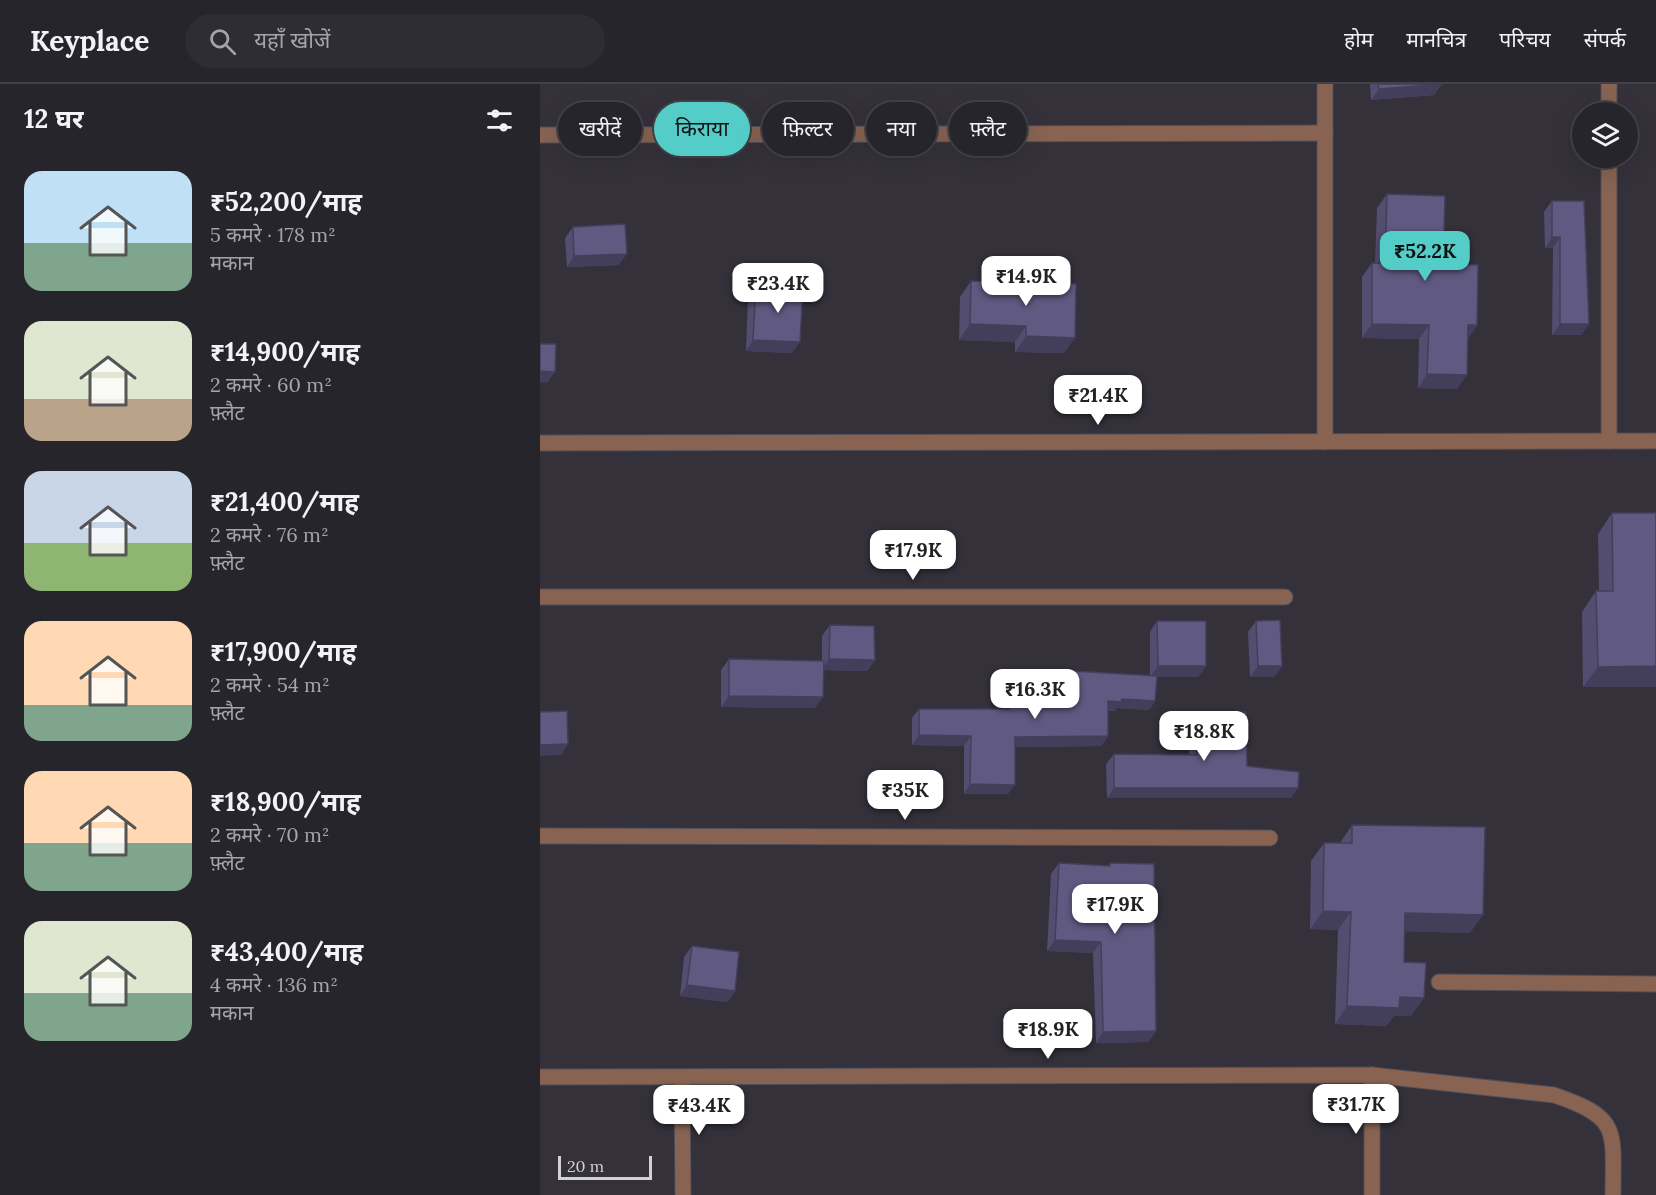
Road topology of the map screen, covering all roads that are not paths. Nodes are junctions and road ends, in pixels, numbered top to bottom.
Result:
1 (1325, 84) edge
2 (1609, 84) edge
3 (1609, 102) edge
4 (1325, 133) junction
5 (540, 135) edge
6 (1609, 168) edge
7 (1609, 441) junction
8 (1656, 441) edge
9 (1325, 442) junction
10 (540, 443) edge
11 (540, 597) edge
12 (1285, 597) dead end
13 (540, 836) edge
14 (1270, 838) dead end
15 (1439, 982) dead end
16 (1656, 984) edge
17 (1372, 1075) junction
18 (540, 1077) edge
19 (682, 1077) junction
20 (683, 1195) edge
21 (1372, 1195) edge
22 (1613, 1195) edge

1 - 4 street
2 - 3 street
4 - 5 street
4 - 9 street
6 - 7 street
7 - 8 street
7 - 9 street
9 - 10 street
11 - 12 street
13 - 14 street
15 - 16 street
17 - 19 street
17 - 21 street
17 - 22 street
18 - 19 street
19 - 20 street

